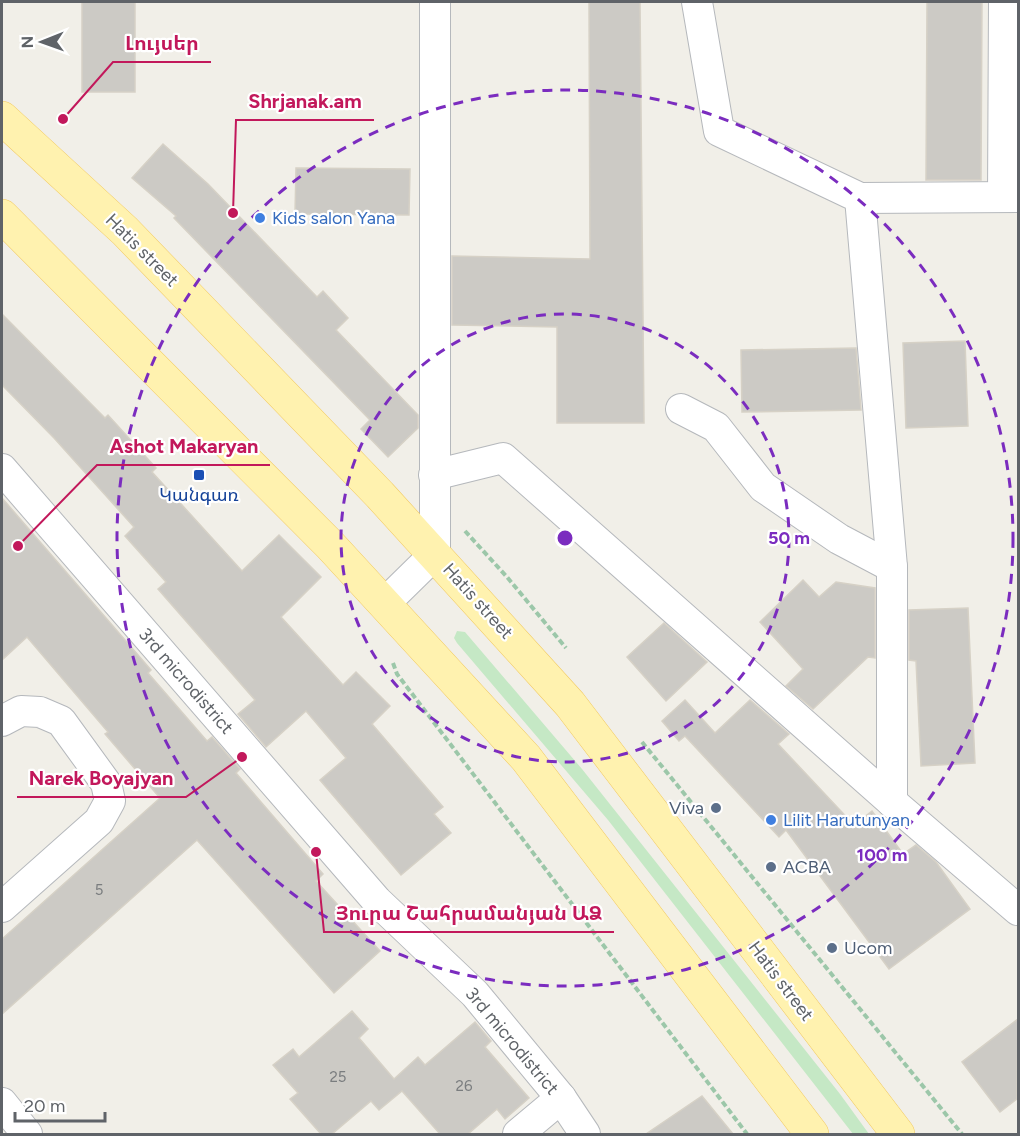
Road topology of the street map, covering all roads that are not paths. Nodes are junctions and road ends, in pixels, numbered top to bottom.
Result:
1 (435, 2) edge
2 (697, 2) edge
3 (1004, 2) edge
4 (2, 118) edge
5 (1011, 197) edge
6 (860, 198) junction
7 (2, 216) edge
8 (681, 409) dead end
9 (2, 469) edge
10 (434, 487) junction
11 (435, 554) junction
12 (892, 567) junction
13 (384, 604) junction
14 (2, 721) edge
15 (892, 802) junction
16 (2, 907) edge
17 (1018, 910) edge
18 (561, 1098) junction
19 (2, 1103) edge
20 (27, 1134) edge
21 (518, 1134) edge
22 (585, 1134) edge
23 (812, 1134) edge
24 (898, 1134) edge

1 - 10 street
2 - 6 street
3 - 5 street
4 - 11 main road, Hatis street
5 - 6 street
6 - 12 street
7 - 13 main road
8 - 12 street
9 - 18 street, 3rd microdistrict
10 - 11 street
10 - 15 street
11 - 13 street
11 - 24 main road, Hatis street
12 - 15 street
13 - 23 main road
14 - 16 street
15 - 17 street
18 - 21 street
18 - 22 street, 3rd microdistrict
19 - 20 street

